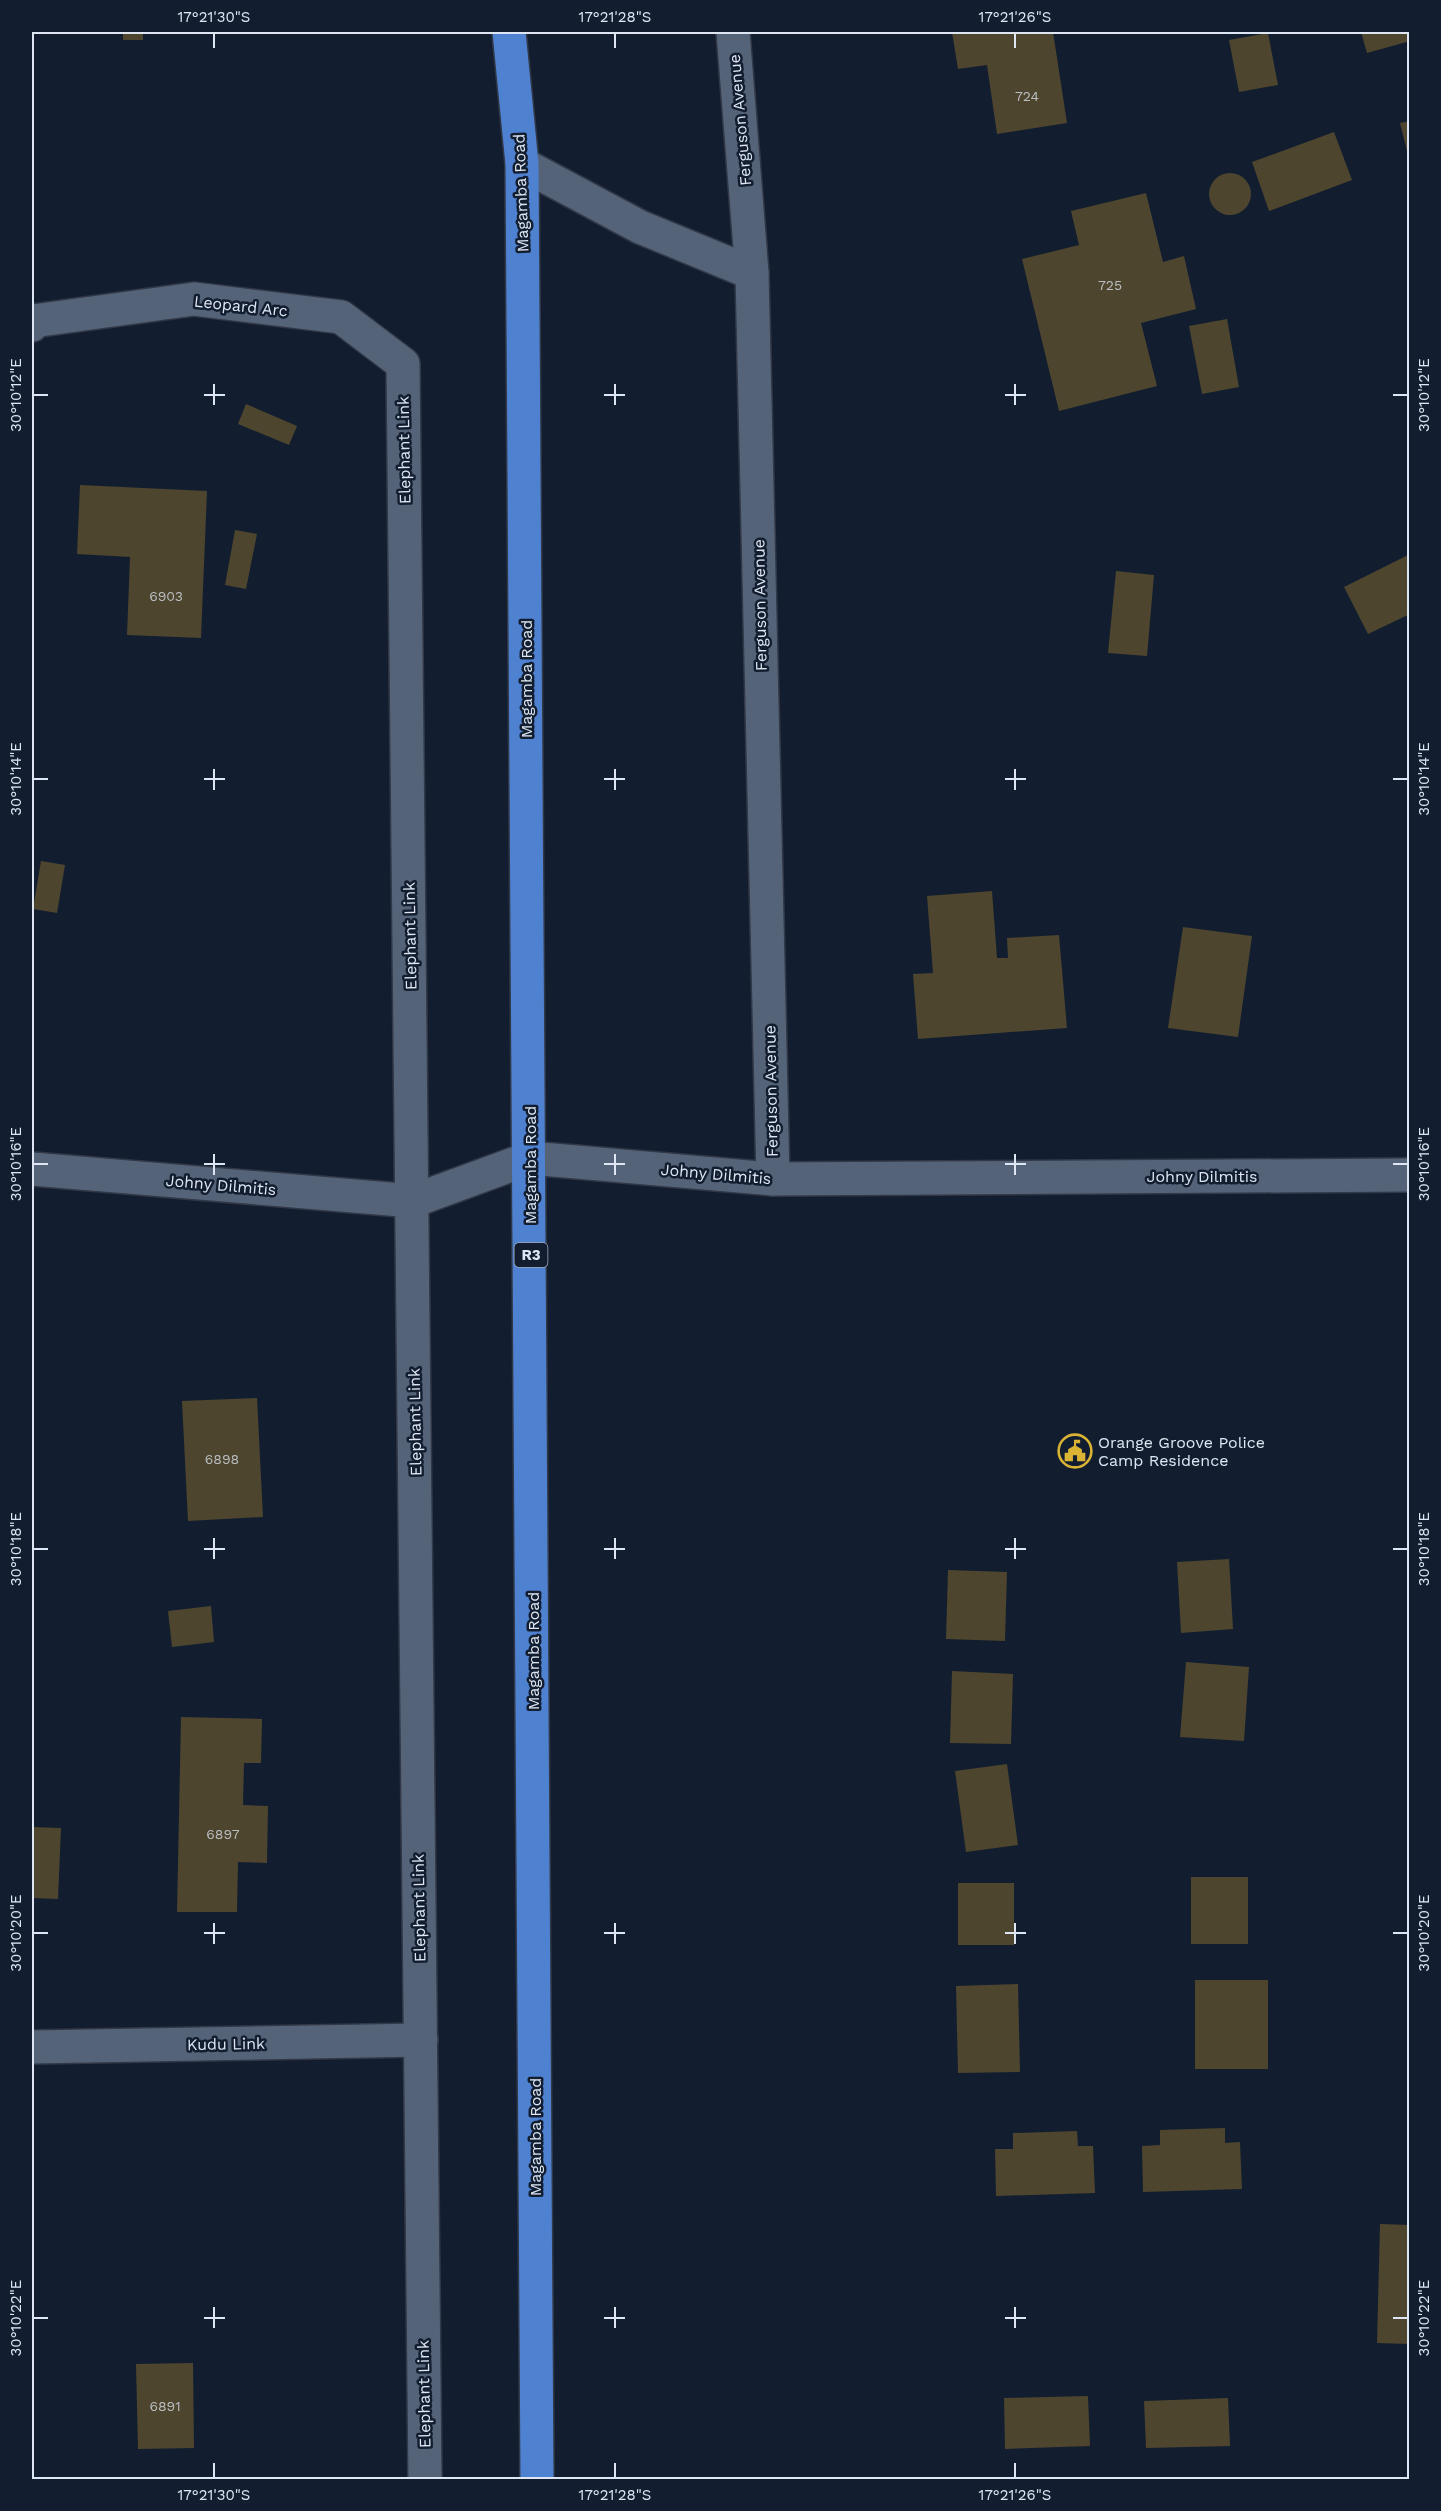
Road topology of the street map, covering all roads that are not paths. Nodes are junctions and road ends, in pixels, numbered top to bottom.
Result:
1 (509, 32) edge
2 (733, 32) edge
3 (522, 164) junction
4 (752, 273) junction
5 (32, 325) edge
6 (403, 364) joint
7 (530, 1158) junction
8 (32, 1169) edge
9 (1410, 1175) edge
10 (773, 1179) junction
11 (413, 1201) junction
12 (421, 2040) junction
13 (32, 2047) edge
14 (425, 2480) edge
15 (537, 2480) edge

1 - 3 highway, Magamba Road / R3
2 - 4 street, Ferguson Avenue
3 - 4 street
3 - 7 highway, Magamba Road / R3
4 - 10 street, Ferguson Avenue
5 - 6 street, Leopard Arc
6 - 11 street, Elephant Link
7 - 10 street, Johny Dilmitis
7 - 11 street, Johny Dilmitis
7 - 15 highway, Magamba Road / R3
8 - 11 street, Johny Dilmitis
9 - 10 street, Johny Dilmitis
11 - 12 street, Elephant Link
12 - 13 street, Kudu Link
12 - 14 street, Elephant Link

